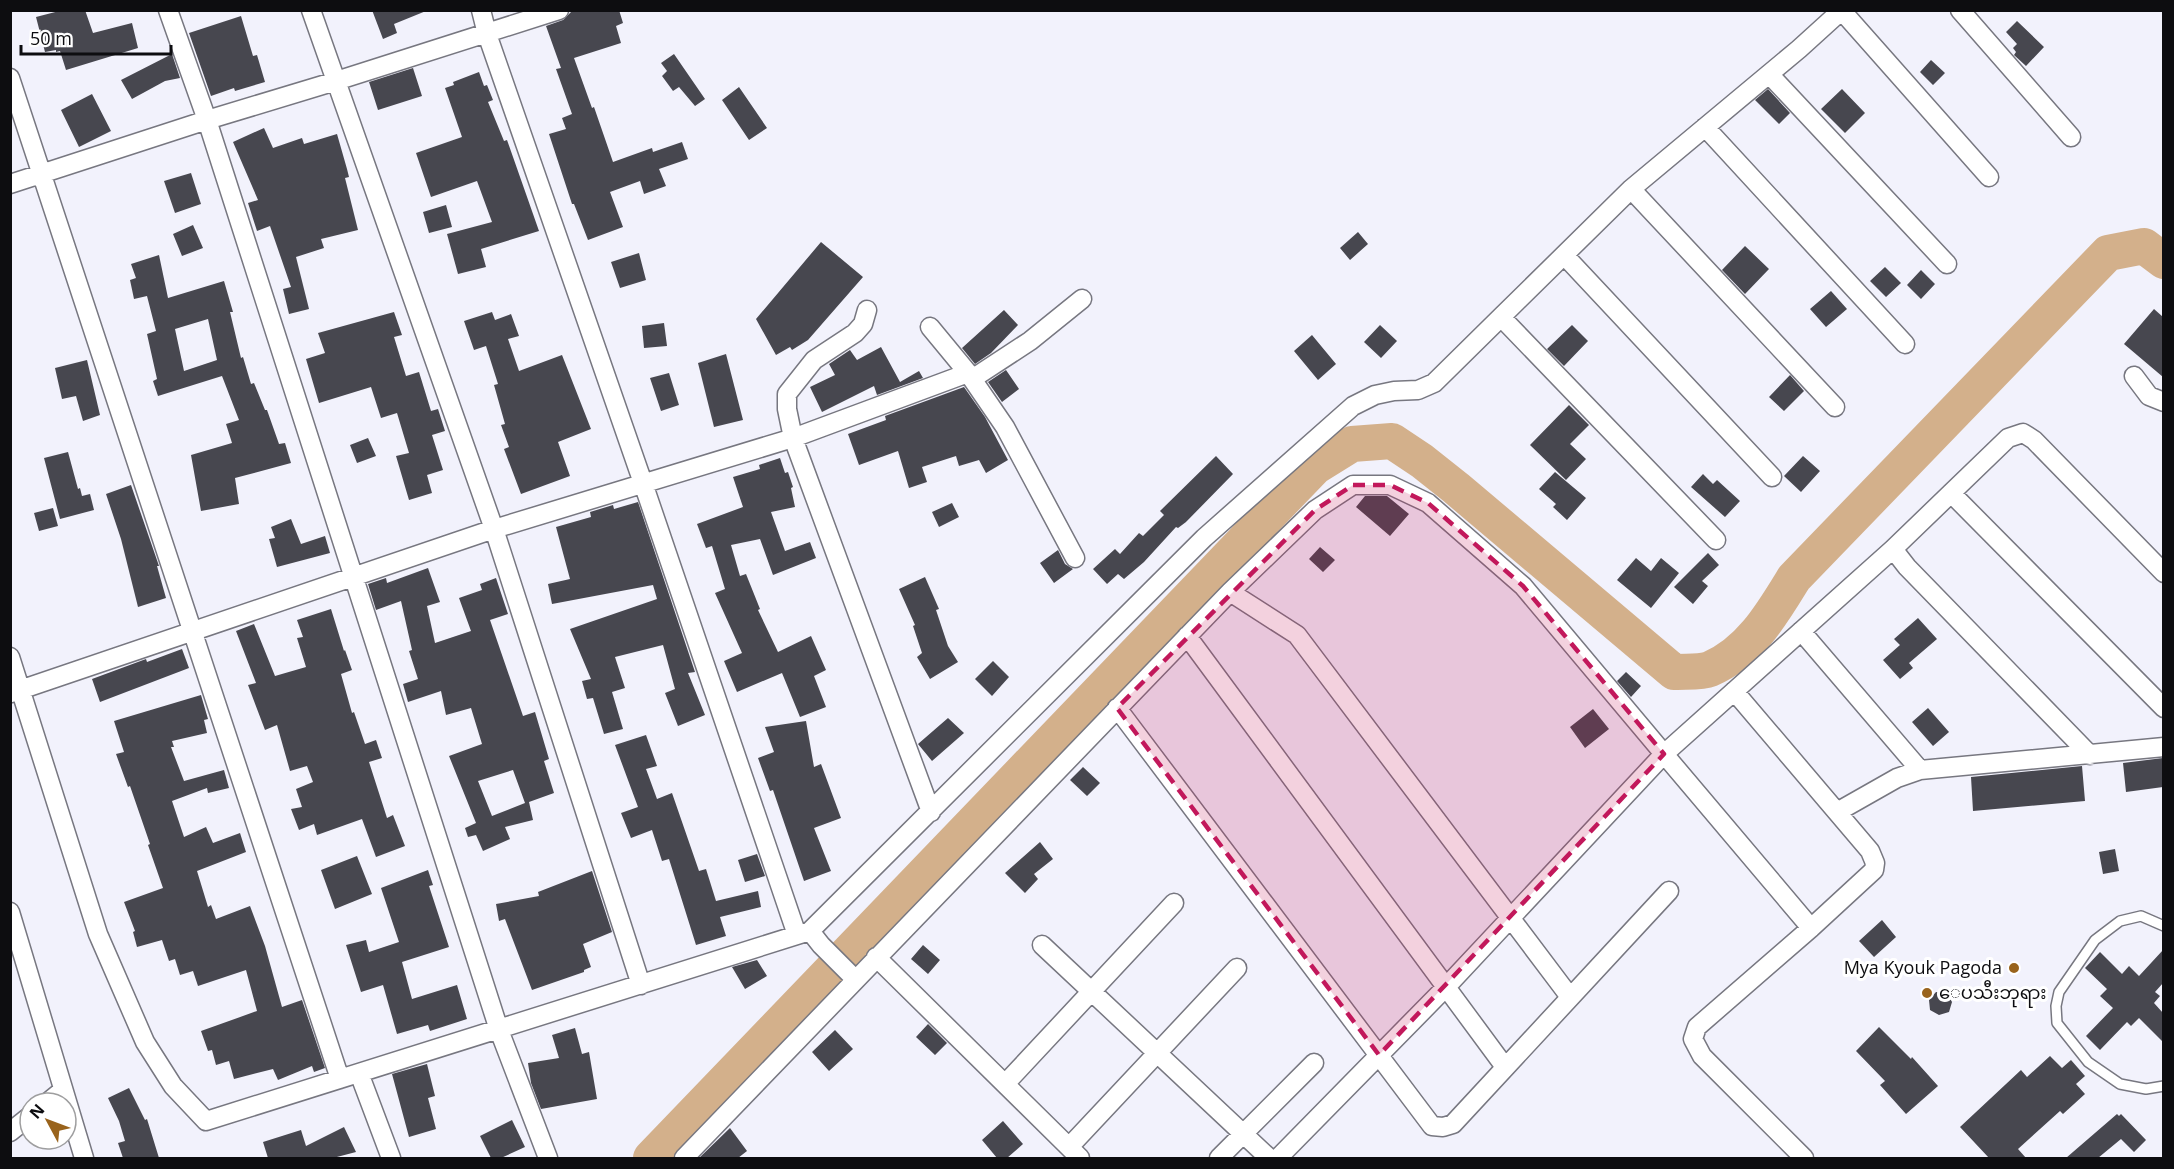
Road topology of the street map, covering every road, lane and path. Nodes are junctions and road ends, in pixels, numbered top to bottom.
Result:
1 (168, 10) edge
2 (311, 10) edge
3 (481, 10) edge
4 (559, 10) edge
5 (1960, 10) edge
6 (1842, 11) edge
7 (487, 34) junction
8 (1769, 74) junction
9 (10, 78) edge
10 (336, 81) junction
11 (207, 120) junction
12 (1705, 127) junction
13 (2071, 137) dead end
14 (42, 174) junction
15 (1989, 177) dead end
16 (10, 183) edge
17 (1631, 189) junction
18 (1563, 255) junction
19 (1947, 264) dead end
20 (1083, 299) dead end
21 (867, 310) dead end
22 (1501, 317) junction
23 (930, 327) dead end
24 (1905, 344) dead end
25 (970, 376) junction
26 (2134, 376) dead end
27 (2163, 402) edge
28 (1835, 407) dead end
29 (793, 438) junction
30 (1772, 477) dead end
31 (643, 483) junction
32 (1951, 492) junction
33 (494, 529) junction
34 (1716, 540) dead end
35 (1893, 549) junction
36 (1076, 558) dead end
37 (2163, 573) edge
38 (352, 576) junction
39 (1230, 592) junction
40 (1801, 631) junction
41 (192, 632) junction
42 (1187, 636) junction
43 (10, 657) edge
44 (1734, 691) junction
45 (14, 692) edge
46 (1117, 708) junction
47 (2163, 708) edge
48 (2163, 747) edge
49 (1664, 754) junction
50 (2090, 755) junction
51 (1920, 770) junction
52 (931, 812) junction
53 (1837, 812) junction
54 (1669, 891) dead end
55 (1174, 903) dead end
56 (10, 912) edge
57 (1511, 917) junction
58 (2163, 926) edge
59 (1811, 928) junction
60 (809, 937) junction
61 (1042, 945) dead end
62 (876, 957) junction
63 (1237, 968) dead end
64 (851, 976) junction
65 (641, 985) junction
66 (1446, 987) junction
67 (1092, 991) junction
68 (1570, 997) junction
69 (499, 1030) junction
70 (1156, 1053) junction
71 (1379, 1055) junction
72 (1314, 1063) dead end
73 (1505, 1068) junction
74 (359, 1073) junction
75 (340, 1079) junction
76 (1005, 1084) junction
77 (2163, 1086) edge
78 (63, 1090) joint
79 (1244, 1134) junction
80 (1074, 1153) edge
81 (84, 1158) edge
82 (391, 1158) edge
83 (548, 1158) edge
84 (684, 1158) edge
85 (1219, 1158) edge
86 (1269, 1158) edge
87 (1278, 1158) edge
88 (1804, 1158) edge

1 - 11 street
2 - 10 street
3 - 7 street
4 - 7 street
5 - 13 street
6 - 8 street
6 - 15 street
7 - 10 street
7 - 31 street
8 - 12 street
8 - 19 street
9 - 14 street
10 - 11 street
10 - 33 street
11 - 14 street
11 - 38 street
12 - 17 street
12 - 24 street
14 - 16 street
14 - 41 street
17 - 18 street
17 - 28 street
18 - 22 street
18 - 30 street
20 - 25 street
21 - 29 street
22 - 34 street
22 - 52 street
23 - 25 street
25 - 29 street
25 - 36 street
26 - 27 street
29 - 31 street
29 - 52 street
31 - 33 street
31 - 60 street
32 - 35 street
32 - 37 street
32 - 47 street
33 - 38 street
33 - 65 street
35 - 40 street
35 - 50 street
38 - 41 street
38 - 69 street
39 - 42 street
39 - 49 street
39 - 57 street
40 - 44 street
40 - 51 street
41 - 45 street
41 - 75 street
42 - 46 street
42 - 66 street
43 - 45 street
44 - 49 street
44 - 53 street
45 - 75 street
46 - 62 street
46 - 71 street
48 - 50 street
49 - 57 street
49 - 59 street
50 - 51 street
51 - 53 street
52 - 60 street
53 - 59 street
54 - 68 street
55 - 67 street
56 - 78 street
57 - 66 street
57 - 68 street
58 - 77 lane
59 - 88 street
60 - 64 street
60 - 65 street
61 - 67 street
62 - 64 street
62 - 76 street
63 - 70 street
64 - 84 street
65 - 69 street
66 - 71 street
66 - 73 street
67 - 70 street
67 - 76 street
68 - 73 street
69 - 74 street
69 - 83 street
70 - 79 street
70 - 80 street
71 - 73 street
71 - 87 street
72 - 79 street
74 - 75 street
74 - 82 street
76 - 80 street
78 - 81 street
79 - 85 street
79 - 86 street

